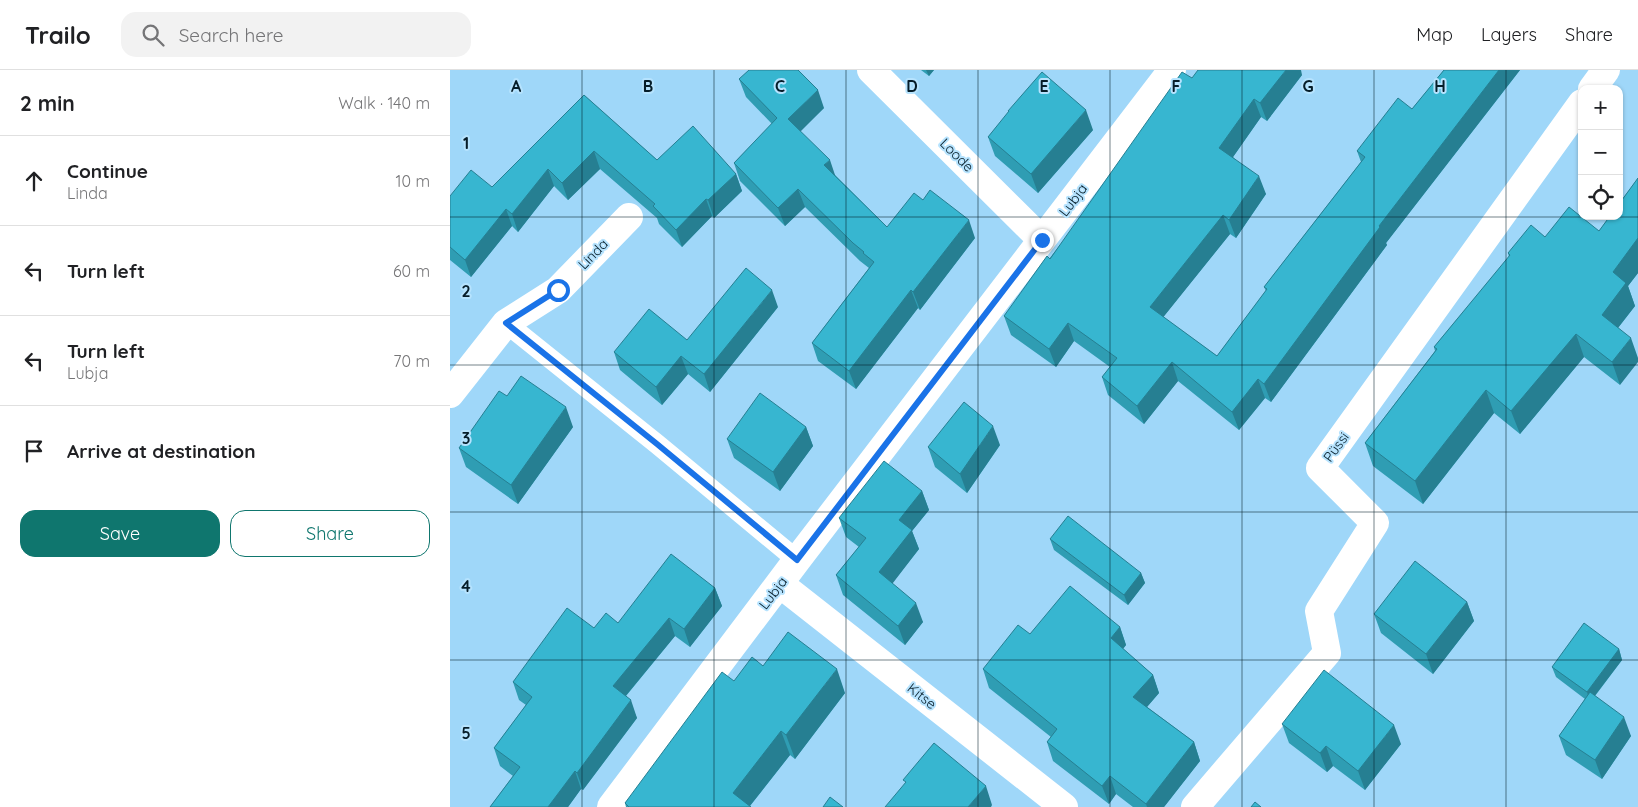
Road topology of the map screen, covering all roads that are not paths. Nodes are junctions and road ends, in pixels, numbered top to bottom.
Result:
1 (871, 70) edge
2 (1172, 70) edge
3 (1606, 70) edge
4 (1595, 85) edge
5 (1578, 109) edge
6 (630, 217) dead end
7 (1042, 240) junction
8 (506, 323) junction
9 (450, 394) edge
10 (797, 560) junction
11 (780, 584) junction
12 (611, 807) edge
13 (1064, 807) edge
14 (1195, 807) edge

1 - 7 street, Loode
2 - 7 street, Lubja
3 - 4 street
5 - 14 street, Püssi
6 - 8 street, Linda
7 - 10 street, Lubja
8 - 9 street, Linda
8 - 10 lane
10 - 11 street, Lubja
11 - 12 street, Lubja
11 - 13 street, Kitse

